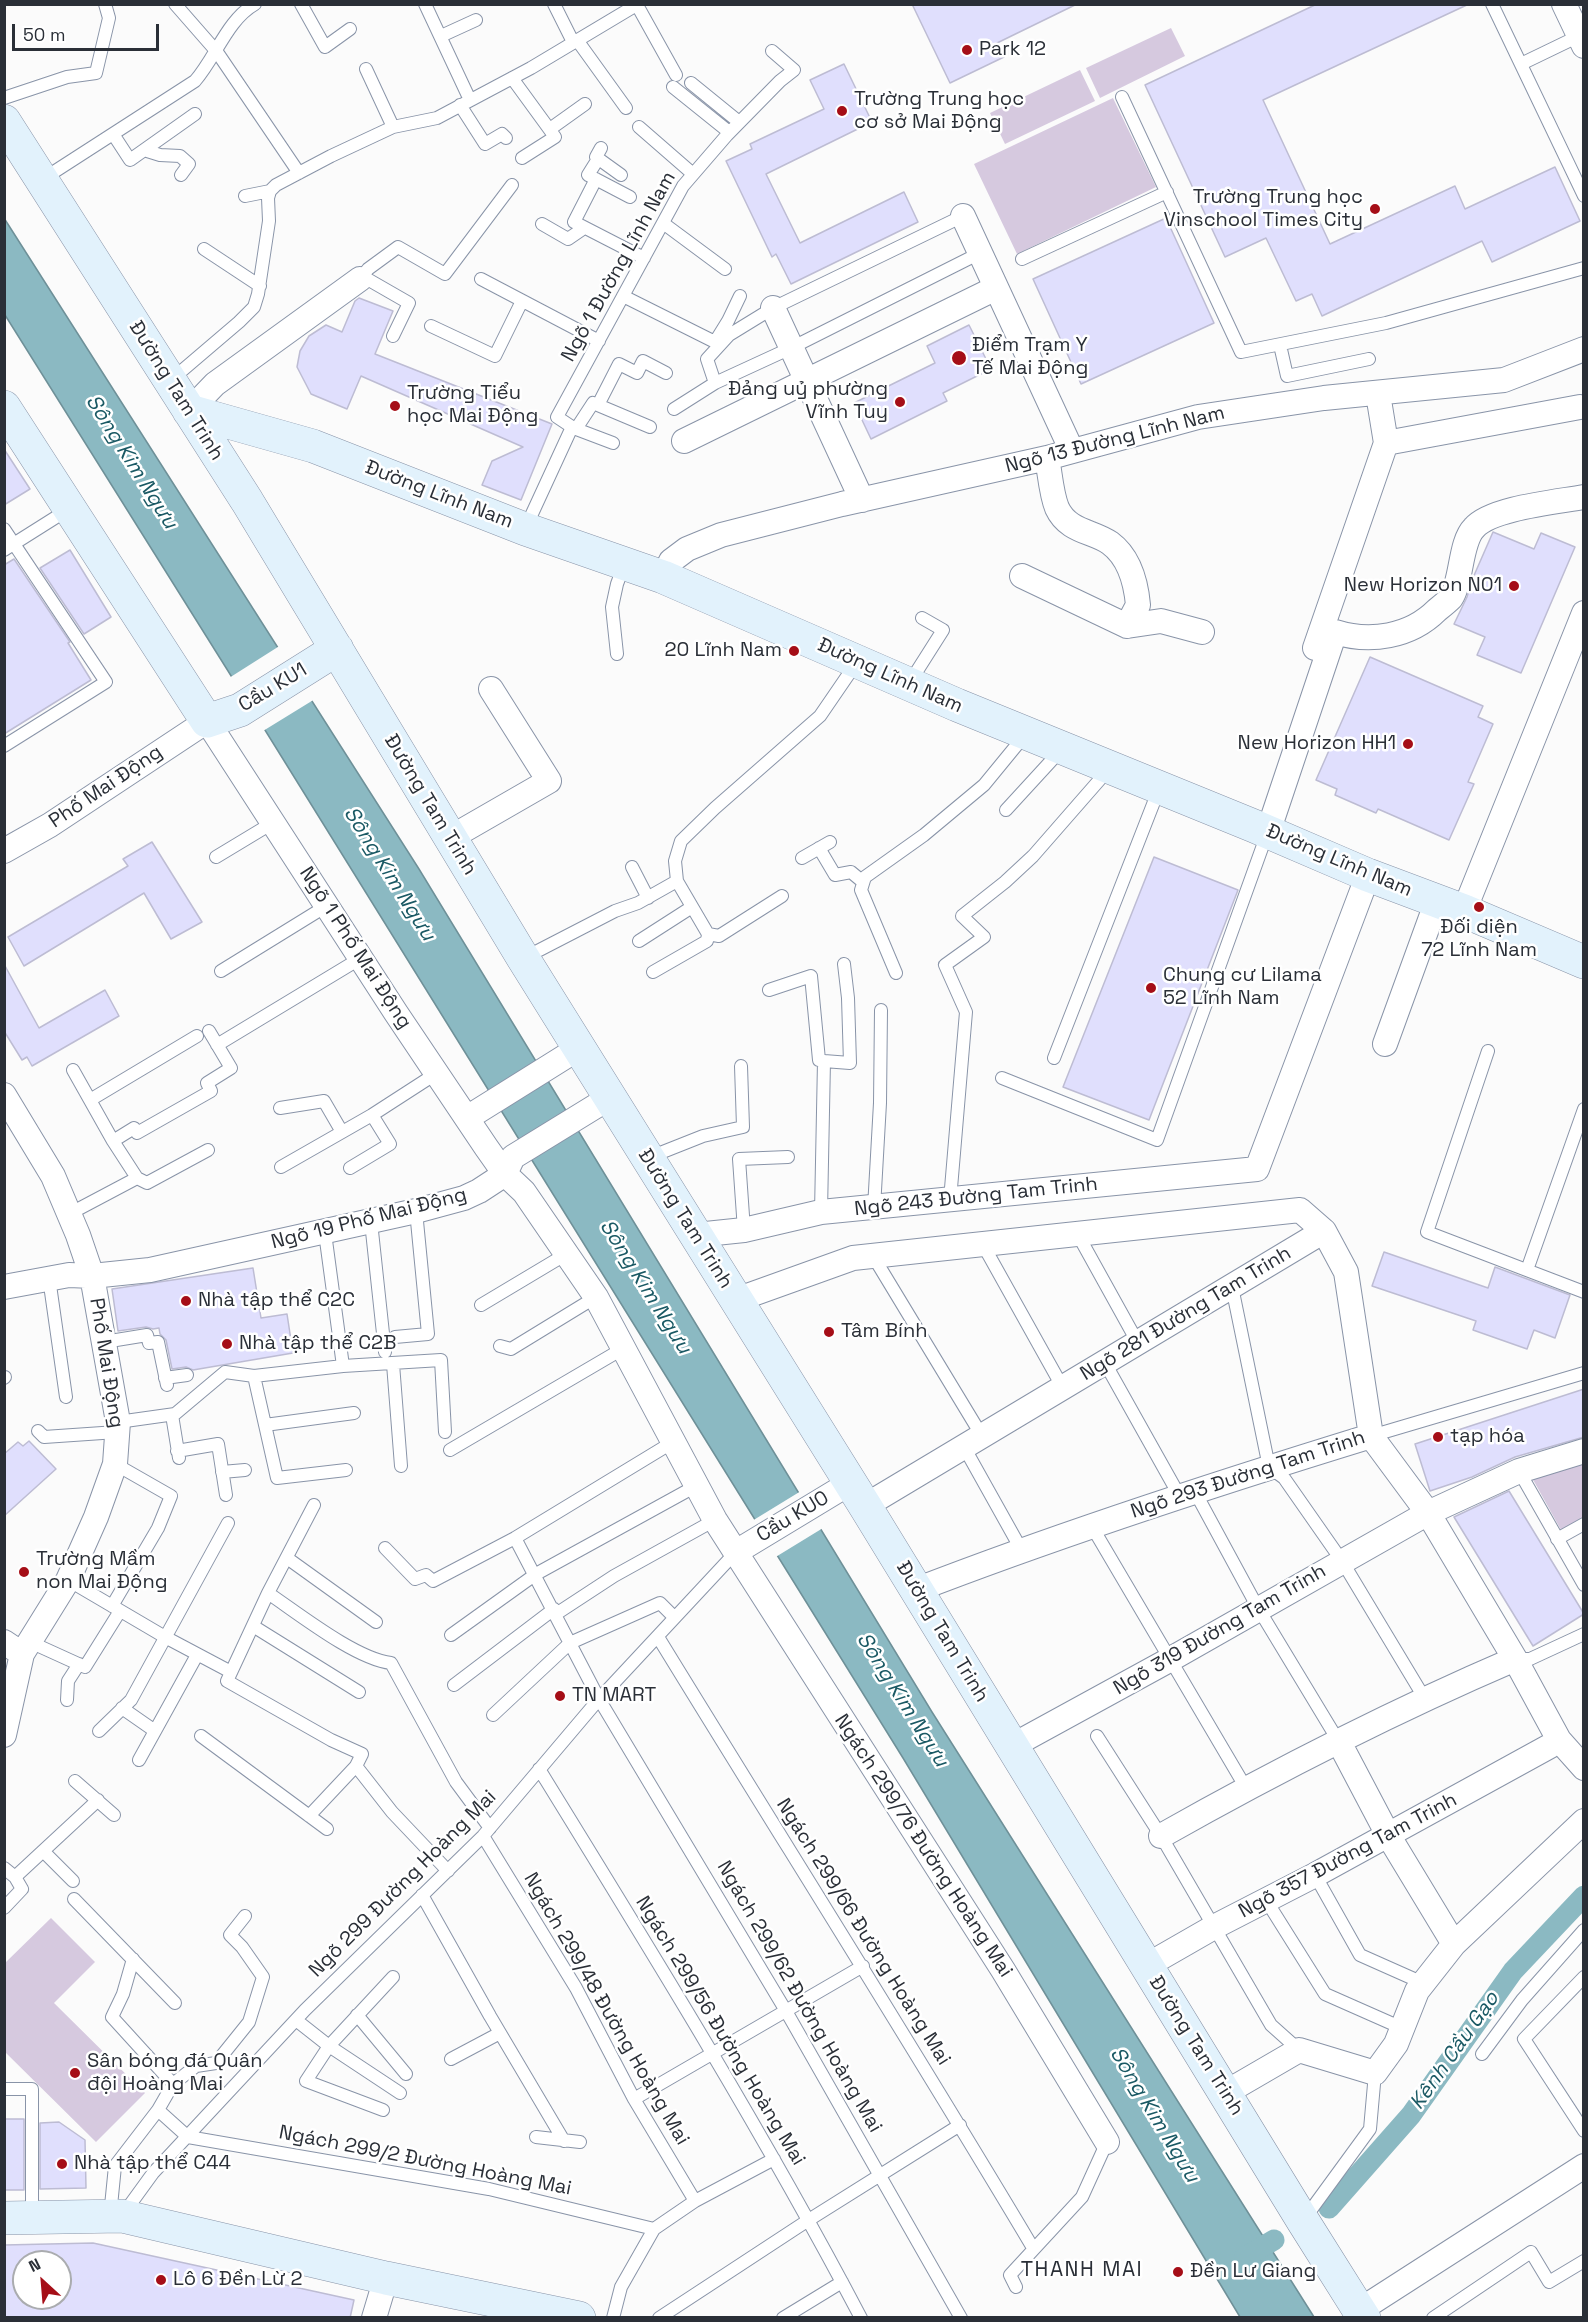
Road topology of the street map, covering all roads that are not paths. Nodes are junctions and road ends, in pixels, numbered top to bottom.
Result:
1 (105, 4) edge
2 (176, 4) edge
3 (255, 4) edge
4 (301, 4) edge
5 (425, 4) edge
6 (554, 4) edge
7 (1492, 4) edge
8 (1564, 4) edge
9 (637, 5) edge
10 (476, 20) dead end
11 (350, 29) dead end
12 (441, 36) junction
13 (575, 41) junction
14 (1581, 41) edge
15 (772, 51) dead end
16 (217, 52) junction
17 (1521, 64) junction
18 (366, 69) dead end
19 (512, 78) junction
20 (691, 83) dead end
21 (1122, 97) dead end
22 (4, 98) edge
23 (465, 103) junction
24 (585, 104) dead end
25 (626, 108) dead end
26 (195, 114) dead end
27 (4, 121) edge
28 (739, 122) junction
29 (393, 127) junction
30 (639, 127) dead end
31 (550, 129) junction
32 (729, 132) junction
33 (113, 134) junction
34 (506, 138) dead end
35 (144, 150) junction
36 (522, 158) dead end
37 (299, 173) junction
38 (693, 174) junction
39 (181, 175) dead end
40 (621, 175) dead end
41 (596, 179) junction
42 (42, 180) junction
43 (512, 185) dead end
44 (270, 191) junction
45 (1167, 192) junction
46 (245, 196) dead end
47 (1584, 196) edge
48 (630, 197) dead end
49 (963, 216) joint
50 (663, 223) junction
51 (542, 224) dead end
52 (584, 228) junction
53 (204, 249) dead end
54 (980, 253) junction
55 (644, 258) junction
56 (1022, 259) dead end
57 (1584, 268) edge
58 (725, 269) dead end
59 (361, 277) junction
60 (480, 279) dead end
61 (260, 286) junction
62 (996, 288) junction
63 (623, 296) junction
64 (740, 296) dead end
65 (522, 301) junction
66 (773, 308) junction
67 (431, 326) dead end
68 (393, 336) dead end
69 (599, 341) junction
70 (1280, 345) junction
71 (791, 348) junction
72 (1584, 349) edge
73 (1369, 359) dead end
74 (666, 373) dead end
75 (170, 381) junction
76 (806, 382) junction
77 (715, 383) junction
78 (1378, 394) junction
79 (598, 405) junction
80 (4, 406) edge
81 (1580, 407) dead end
82 (674, 409) dead end
83 (189, 411) junction
84 (650, 427) dead end
85 (574, 428) junction
86 (684, 441) dead end
87 (613, 443) dead end
88 (1386, 443) junction
89 (1072, 451) junction
90 (1047, 458) junction
91 (1584, 497) edge
92 (862, 500) junction
93 (69, 509) junction
94 (4, 529) edge
95 (525, 529) junction
96 (9, 547) edge
97 (625, 565) junction
98 (1022, 576) dead end
99 (663, 577) junction
100 (1584, 613) edge
101 (922, 618) dead end
102 (1127, 626) junction
103 (1202, 632) dead end
104 (617, 654) dead end
105 (326, 656) junction
106 (857, 661) junction
107 (909, 683) junction
108 (491, 689) dead end
109 (207, 721) junction
110 (1026, 734) junction
111 (4, 746) edge
112 (1062, 748) junction
113 (1110, 768) junction
114 (1160, 788) junction
115 (1006, 810) dead end
116 (274, 822) junction
117 (1261, 829) junction
118 (450, 838) junction
119 (4, 852) edge
120 (216, 857) dead end
121 (802, 858) dead end
122 (632, 867) dead end
123 (1368, 875) junction
124 (677, 881) junction
125 (863, 882) junction
126 (783, 896) dead end
127 (648, 898) junction
128 (328, 905) junction
129 (1450, 906) junction
130 (692, 907) junction
131 (708, 934) junction
132 (639, 941) dead end
133 (361, 958) junction
134 (523, 958) junction
135 (1584, 962) edge
136 (844, 964) dead end
137 (221, 971) dead end
138 (653, 972) dead end
139 (896, 973) dead end
140 (769, 990) dead end
141 (881, 1010) dead end
142 (1385, 1044) dead end
143 (217, 1045) junction
144 (1488, 1051) dead end
145 (569, 1054) junction
146 (1054, 1058) dead end
147 (824, 1061) junction
148 (741, 1066) dead end
149 (73, 1070) dead end
150 (437, 1073) junction
151 (1002, 1078) dead end
152 (4, 1095) edge
153 (90, 1100) junction
154 (598, 1105) junction
155 (280, 1108) dead end
156 (1584, 1109) edge
157 (372, 1115) junction
158 (467, 1118) junction
159 (342, 1132) junction
160 (113, 1140) junction
161 (208, 1150) dead end
162 (788, 1157) dead end
163 (646, 1158) junction
164 (281, 1167) dead end
165 (350, 1168) dead end
166 (505, 1174) junction
167 (137, 1178) junction
168 (950, 1200) junction
169 (874, 1208) junction
170 (416, 1211) junction
171 (821, 1212) junction
172 (69, 1214) junction
173 (371, 1222) junction
174 (744, 1230) junction
175 (1324, 1231) junction
176 (325, 1233) junction
177 (1077, 1233) junction
178 (696, 1235) junction
179 (982, 1243) junction
180 (568, 1253) junction
181 (873, 1256) junction
182 (1527, 1270) junction
183 (92, 1275) junction
184 (49, 1278) junction
185 (4, 1287) edge
186 (1232, 1287) junction
187 (1584, 1292) edge
188 (596, 1297) junction
189 (736, 1299) junction
190 (481, 1305) dead end
191 (395, 1337) dead end
192 (104, 1342) junction
193 (1138, 1343) junction
194 (500, 1346) dead end
195 (624, 1348) junction
196 (385, 1352) dead end
197 (1105, 1362) junction
198 (393, 1364) junction
199 (343, 1366) junction
200 (1584, 1373) edge
201 (187, 1375) dead end
202 (254, 1376) junction
203 (1064, 1388) junction
204 (66, 1397) dead end
205 (354, 1413) dead end
206 (171, 1415) junction
207 (265, 1425) junction
208 (118, 1427) junction
209 (38, 1431) dead end
210 (445, 1432) dead end
211 (1371, 1436) junction
212 (673, 1442) junction
213 (973, 1442) junction
214 (450, 1450) dead end
215 (1584, 1451) edge
216 (115, 1464) junction
217 (401, 1466) dead end
218 (1269, 1467) junction
219 (245, 1470) dead end
220 (346, 1470) dead end
221 (1519, 1471) junction
222 (222, 1472) junction
223 (696, 1485) junction
224 (1186, 1493) junction
225 (226, 1495) dead end
226 (847, 1495) junction
227 (315, 1505) dead end
228 (1428, 1513) junction
229 (715, 1520) junction
230 (228, 1523) dead end
231 (1584, 1524) edge
232 (1091, 1525) junction
233 (515, 1538) junction
234 (1557, 1539) junction
235 (385, 1548) dead end
236 (1021, 1549) junction
237 (736, 1552) junction
238 (287, 1558) junction
239 (1342, 1561) junction
240 (536, 1574) junction
241 (68, 1580) junction
242 (1584, 1585) edge
243 (916, 1590) junction
244 (268, 1593) junction
245 (1258, 1608) junction
246 (116, 1609) junction
247 (555, 1612) junction
248 (674, 1617) junction
249 (376, 1622) dead end
250 (253, 1626) junction
251 (1584, 1634) edge
252 (451, 1635) dead end
253 (658, 1636) junction
254 (165, 1637) junction
255 (570, 1643) junction
256 (19, 1646) edge
257 (197, 1655) junction
258 (1171, 1659) junction
259 (1515, 1659) junction
260 (79, 1664) junction
261 (229, 1677) junction
262 (454, 1685) dead end
263 (359, 1692) dead end
264 (599, 1699) junction
265 (1425, 1699) junction
266 (67, 1700) dead end
267 (122, 1708) junction
268 (493, 1716) dead end
269 (99, 1731) dead end
270 (155, 1731) junction
271 (4, 1735) edge
272 (201, 1736) dead end
273 (1097, 1736) dead end
274 (1339, 1742) junction
275 (1012, 1746) junction
276 (1550, 1746) dead end
277 (139, 1760) dead end
278 (356, 1766) junction
279 (1584, 1768) edge
280 (539, 1769) junction
281 (75, 1781) dead end
282 (1246, 1788) junction
283 (98, 1800) junction
284 (114, 1815) dead end
285 (309, 1816) junction
286 (1584, 1821) edge
287 (327, 1830) dead end
288 (486, 1832) junction
289 (1388, 1835) junction
290 (1161, 1836) junction
291 (43, 1851) junction
292 (4, 1868) edge
293 (447, 1871) junction
294 (1315, 1875) junction
295 (15, 1877) junction
296 (73, 1881) dead end
297 (422, 1895) junction
298 (74, 1899) dead end
299 (1266, 1900) junction
300 (4, 1908) edge
301 (245, 1916) dead end
302 (1214, 1927) junction
303 (1584, 1930) edge
304 (1454, 1944) junction
305 (133, 1959) junction
306 (863, 1966) junction
307 (1146, 1966) junction
308 (393, 1977) dead end
309 (1584, 1977) edge
310 (1424, 1983) junction
311 (175, 2003) dead end
312 (786, 2011) junction
313 (357, 2015) junction
314 (296, 2020) junction
315 (1402, 2028) junction
316 (500, 2033) junction
317 (329, 2046) junction
318 (1299, 2050) junction
319 (712, 2054) junction
320 (1482, 2054) dead end
321 (451, 2059) dead end
322 (1375, 2073) junction
323 (405, 2074) dead end
324 (173, 2084) junction
325 (4, 2090) edge
326 (400, 2093) dead end
327 (1225, 2093) junction
328 (634, 2099) junction
329 (158, 2110) junction
330 (383, 2110) dead end
331 (960, 2125) junction
332 (1584, 2131) edge
333 (188, 2137) junction
334 (536, 2137) dead end
335 (564, 2140) junction
336 (580, 2142) dead end
337 (1107, 2142) joint
338 (774, 2159) junction
339 (1584, 2166) edge
340 (880, 2175) junction
341 (694, 2201) junction
342 (116, 2216) junction
343 (18, 2217) edge
344 (807, 2221) junction
345 (1303, 2221) junction
346 (654, 2229) junction
347 (1033, 2248) junction
348 (1584, 2260) edge
349 (386, 2278) junction
350 (842, 2282) junction
351 (1016, 2287) dead end
352 (477, 2307) edge
353 (1362, 2314) edge
354 (374, 2318) edge
355 (579, 2318) edge
356 (614, 2318) edge
357 (659, 2318) edge
358 (783, 2318) edge
359 (861, 2318) edge
360 (962, 2318) edge
361 (1432, 2318) edge

1 - 22 lane
2 - 16 lane
3 - 16 lane
4 - 11 lane
5 - 12 lane
6 - 13 lane
7 - 17 lane
8 - 14 street
9 - 13 lane
9 - 32 lane
10 - 12 lane
12 - 23 lane
13 - 19 lane
13 - 25 lane
14 - 17 lane
15 - 28 lane, Ngõ 1 Đường Lĩnh Nam
16 - 33 lane
16 - 37 lane
17 - 47 lane
18 - 29 lane
19 - 23 lane
19 - 31 lane
20 - 28 lane
21 - 45 lane
23 - 29 lane
23 - 34 lane
24 - 31 lane
26 - 35 lane
27 - 42 main road, Đường Tam Trinh
28 - 32 lane, Ngõ 1 Đường Lĩnh Nam
29 - 37 lane
30 - 38 lane
31 - 36 lane
32 - 38 lane, Ngõ 1 Đường Lĩnh Nam
33 - 35 lane
33 - 42 lane
35 - 39 lane
37 - 44 lane
38 - 50 lane, Ngõ 1 Đường Lĩnh Nam
40 - 41 lane
41 - 48 lane
41 - 52 lane
42 - 75 main road, Đường Tam Trinh
43 - 59 lane
44 - 46 lane
44 - 61 lane
45 - 56 lane
45 - 70 lane
49 - 54 street
49 - 66 lane
50 - 55 lane, Ngõ 1 Đường Lĩnh Nam
50 - 58 lane
51 - 52 lane
52 - 55 lane
53 - 61 lane
54 - 62 street
54 - 71 lane
55 - 63 lane, Ngõ 1 Đường Lĩnh Nam
57 - 70 lane
59 - 68 lane
59 - 83 street
60 - 65 lane
61 - 75 lane
62 - 76 street
62 - 89 street
63 - 64 lane
63 - 69 lane, Ngõ 1 Đường Lĩnh Nam
65 - 67 lane
65 - 69 lane
66 - 71 street
66 - 77 lane
69 - 85 lane, Ngõ 1 Đường Lĩnh Nam
70 - 73 lane
71 - 76 street
71 - 77 lane
72 - 78 street, Ngõ 13 Đường Lĩnh Nam
74 - 79 lane
75 - 83 main road, Đường Tam Trinh
76 - 86 street
76 - 92 street
77 - 82 lane
78 - 88 street
78 - 89 street, Ngõ 13 Đường Lĩnh Nam
79 - 84 lane
79 - 85 lane
80 - 93 main road
81 - 88 street
83 - 95 main road, Đường Lĩnh Nam
83 - 105 main road, Đường Tam Trinh
85 - 87 lane
85 - 95 lane
88 - 117 street
89 - 90 street, Ngõ 13 Đường Lĩnh Nam
90 - 92 street, Ngõ 13 Đường Lĩnh Nam
90 - 102 street
91 - 117 street
92 - 99 street, Ngõ 13 Đường Lĩnh Nam
93 - 96 lane
93 - 109 main road
94 - 96 lane
95 - 97 main road, Đường Lĩnh Nam
96 - 111 lane
97 - 99 main road, Đường Lĩnh Nam
97 - 104 lane
98 - 102 street
99 - 106 main road, Đường Lĩnh Nam
100 - 129 street
101 - 107 lane
102 - 103 street
105 - 109 main road, Cầu KU1
105 - 118 main road, Đường Tam Trinh
106 - 107 main road, Đường Lĩnh Nam
106 - 124 lane
107 - 110 main road, Đường Lĩnh Nam
108 - 118 street
109 - 116 street, Ngõ 1 Phố Mai Động
109 - 119 street, Phố Mai Động
110 - 112 main road, Đường Lĩnh Nam
110 - 125 lane
112 - 113 main road, Đường Lĩnh Nam
112 - 115 lane
113 - 114 main road, Đường Lĩnh Nam
113 - 168 lane
114 - 117 main road, Đường Lĩnh Nam
114 - 146 lane
116 - 120 lane
116 - 128 street, Ngõ 1 Phố Mai Động
117 - 123 main road, Đường Lĩnh Nam
117 - 151 lane
118 - 134 main road, Đường Tam Trinh
121 - 125 lane
122 - 127 lane
123 - 129 main road, Đường Lĩnh Nam
123 - 168 street, Ngõ 243 Đường Tam Trinh
124 - 127 lane
124 - 130 lane
125 - 139 lane
126 - 131 lane
127 - 134 lane
128 - 133 street, Ngõ 1 Phố Mai Động
128 - 137 lane
129 - 135 main road, Đường Lĩnh Nam
129 - 142 street
130 - 131 lane
130 - 132 lane
131 - 138 lane
133 - 143 lane
133 - 150 street, Ngõ 1 Phố Mai Động
134 - 145 main road, Đường Tam Trinh
136 - 147 lane
140 - 147 lane
141 - 169 lane
143 - 153 lane
143 - 160 lane
144 - 182 lane
145 - 154 main road, Đường Tam Trinh
145 - 158 street
147 - 171 lane
148 - 163 lane
149 - 153 lane
150 - 157 lane
150 - 158 street, Ngõ 1 Phố Mai Động
152 - 172 street, Phố Mai Động
153 - 160 lane
154 - 163 main road, Đường Tam Trinh
154 - 166 street
155 - 159 lane
156 - 182 lane
157 - 159 lane
157 - 165 lane
158 - 166 street, Ngõ 1 Phố Mai Động
159 - 164 lane
160 - 167 lane
161 - 167 lane
162 - 174 lane
163 - 178 main road, Đường Tam Trinh
166 - 170 street, Ngõ 19 Phố Mai Động
166 - 180 street
167 - 172 lane
168 - 169 street, Ngõ 243 Đường Tam Trinh
169 - 171 street, Ngõ 243 Đường Tam Trinh
170 - 173 street, Ngõ 19 Phố Mai Động
170 - 191 lane
171 - 174 street, Ngõ 243 Đường Tam Trinh
172 - 183 street, Phố Mai Động
173 - 176 street, Ngõ 19 Phố Mai Động
173 - 196 lane
174 - 178 street, Ngõ 243 Đường Tam Trinh
175 - 177 street
175 - 186 street, Ngõ 281 Đường Tam Trinh
175 - 211 street
176 - 183 street, Ngõ 19 Phố Mai Động
176 - 199 lane
177 - 179 street
177 - 193 lane
178 - 189 main road, Đường Tam Trinh
179 - 181 street
179 - 203 lane
180 - 188 street
180 - 190 lane
181 - 189 street
181 - 213 lane
182 - 187 lane
183 - 184 street, Ngõ 19 Phố Mai Động
183 - 192 street, Phố Mai Động
184 - 185 street, Ngõ 19 Phố Mai Động
184 - 204 lane
186 - 193 street, Ngõ 281 Đường Tam Trinh
186 - 218 lane
188 - 194 lane
188 - 195 street
189 - 226 main road, Đường Tam Trinh
192 - 201 lane
192 - 208 street, Phố Mai Động
193 - 197 street, Ngõ 281 Đường Tam Trinh
195 - 212 street, Ngách 299/76 Đường Hoàng Mai
195 - 214 lane
197 - 203 street, Ngõ 281 Đường Tam Trinh
197 - 224 lane
198 - 199 lane
198 - 210 lane
198 - 217 lane
199 - 202 lane
200 - 211 lane, Ngõ 293 Đường Tam Trinh
202 - 206 lane
202 - 207 lane
203 - 213 street, Ngõ 281 Đường Tam Trinh
205 - 207 lane
206 - 208 lane
206 - 222 lane
207 - 220 lane
208 - 209 lane
208 - 216 street, Phố Mai Động
211 - 218 street, Ngõ 293 Đường Tam Trinh
211 - 228 street
212 - 223 street, Ngách 299/76 Đường Hoàng Mai
212 - 233 lane
213 - 226 street, Ngõ 281 Đường Tam Trinh
213 - 236 lane
215 - 221 street, Ngõ 319 Đường Tam Trinh
216 - 241 street, Phố Mai Động
216 - 246 lane
218 - 224 street, Ngõ 293 Đường Tam Trinh
218 - 239 lane
219 - 222 lane
221 - 228 street, Ngõ 319 Đường Tam Trinh
221 - 234 lane
222 - 225 lane
223 - 229 street, Ngách 299/76 Đường Hoàng Mai
223 - 240 lane
224 - 232 street, Ngõ 293 Đường Tam Trinh
224 - 245 lane
226 - 237 street, Cầu KU0
226 - 243 main road, Đường Tam Trinh
227 - 238 lane
228 - 239 street, Ngõ 319 Đường Tam Trinh
228 - 259 street
229 - 237 street, Ngách 299/76 Đường Hoàng Mai
229 - 247 lane
230 - 254 lane
231 - 234 lane
232 - 236 street, Ngõ 293 Đường Tam Trinh
232 - 258 lane
233 - 235 lane
233 - 240 lane, Ngách 299/62 Đường Hoàng Mai
234 - 242 lane
236 - 243 street, Ngõ 293 Đường Tam Trinh
237 - 248 lane, Ngõ 299 Đường Hoàng Mai
237 - 337 street, Ngách 299/76 Đường Hoàng Mai
238 - 244 lane
238 - 249 lane
239 - 245 street, Ngõ 319 Đường Tam Trinh
239 - 265 lane
240 - 247 lane, Ngách 299/62 Đường Hoàng Mai
240 - 252 lane
241 - 246 lane
241 - 256 street, Phố Mai Động
243 - 275 main road, Đường Tam Trinh
244 - 250 lane
244 - 288 lane, Ngách 299/48 Đường Hoàng Mai
245 - 258 street, Ngõ 319 Đường Tam Trinh
245 - 274 lane
246 - 254 lane
246 - 260 lane
247 - 255 lane, Ngách 299/62 Đường Hoàng Mai
247 - 262 lane
248 - 253 lane, Ngõ 299 Đường Hoàng Mai
248 - 255 lane
250 - 261 lane
250 - 263 lane
251 - 259 lane
253 - 264 lane, Ngõ 299 Đường Hoàng Mai
253 - 306 lane, Ngách 299/66 Đường Hoàng Mai
254 - 257 lane
254 - 267 lane
255 - 264 lane, Ngách 299/62 Đường Hoàng Mai
255 - 268 lane
256 - 260 lane
256 - 271 street, Phố Mai Động
257 - 261 lane
257 - 270 lane
258 - 275 street, Ngõ 319 Đường Tam Trinh
258 - 282 lane
259 - 265 street
259 - 279 street
260 - 266 lane
261 - 278 lane
264 - 280 lane, Ngõ 299 Đường Hoàng Mai
264 - 312 lane, Ngách 299/62 Đường Hoàng Mai
265 - 274 street
267 - 269 lane
267 - 270 lane
270 - 277 lane
272 - 285 lane
273 - 290 lane
274 - 282 street
274 - 289 street
275 - 307 main road, Đường Tam Trinh
276 - 289 street, Ngõ 357 Đường Tam Trinh
278 - 285 lane
278 - 293 lane
280 - 288 lane, Ngõ 299 Đường Hoàng Mai
280 - 319 lane, Ngách 299/56 Đường Hoàng Mai
281 - 283 lane
282 - 290 street
283 - 284 lane
283 - 291 lane
285 - 287 lane
286 - 304 street
288 - 293 lane, Ngõ 299 Đường Hoàng Mai
288 - 328 lane, Ngách 299/48 Đường Hoàng Mai
289 - 294 street, Ngõ 357 Đường Tam Trinh
289 - 304 street
290 - 302 lane
291 - 295 lane
291 - 296 lane
292 - 295 lane
293 - 297 lane, Ngõ 299 Đường Hoàng Mai
294 - 299 street, Ngõ 357 Đường Tam Trinh
294 - 310 lane
295 - 300 lane
297 - 314 lane, Ngõ 299 Đường Hoàng Mai
297 - 316 lane
298 - 305 lane
299 - 302 street, Ngõ 357 Đường Tam Trinh
299 - 315 lane
301 - 324 lane
302 - 307 street, Ngõ 357 Đường Tam Trinh
302 - 318 lane
303 - 320 lane
304 - 310 street
305 - 311 lane
305 - 324 lane
306 - 312 lane
306 - 331 lane, Ngách 299/66 Đường Hoàng Mai
307 - 327 main road, Đường Tam Trinh
308 - 313 lane
309 - 332 lane
310 - 315 street
312 - 319 lane
312 - 340 lane, Ngách 299/62 Đường Hoàng Mai
313 - 317 lane
313 - 323 lane
314 - 317 lane
314 - 333 lane, Ngõ 299 Đường Hoàng Mai
315 - 322 street
316 - 321 lane
316 - 335 lane
317 - 326 lane
317 - 330 lane
318 - 322 street
318 - 327 street
319 - 328 lane
319 - 338 lane, Ngách 299/56 Đường Hoàng Mai
322 - 345 lane
324 - 329 lane
325 - 343 lane
327 - 345 main road, Đường Tam Trinh
328 - 341 lane, Ngách 299/48 Đường Hoàng Mai
329 - 333 lane
329 - 342 lane
331 - 340 lane
331 - 347 lane, Ngách 299/66 Đường Hoàng Mai
333 - 342 lane, Ngõ 299 Đường Hoàng Mai
333 - 346 lane, Ngách 299/2 Đường Hoàng Mai
334 - 335 lane
335 - 336 lane
337 - 347 lane
338 - 341 lane
338 - 344 lane, Ngách 299/56 Đường Hoàng Mai
339 - 353 street
340 - 344 lane
340 - 360 lane, Ngách 299/62 Đường Hoàng Mai
341 - 346 lane
342 - 343 main road
342 - 349 main road
344 - 350 lane, Ngách 299/56 Đường Hoàng Mai
344 - 357 lane
345 - 353 main road, Đường Tam Trinh
346 - 356 lane
347 - 351 lane
348 - 361 lane
349 - 352 main road
349 - 354 street
350 - 358 lane
350 - 359 lane, Ngách 299/56 Đường Hoàng Mai
352 - 355 main road

